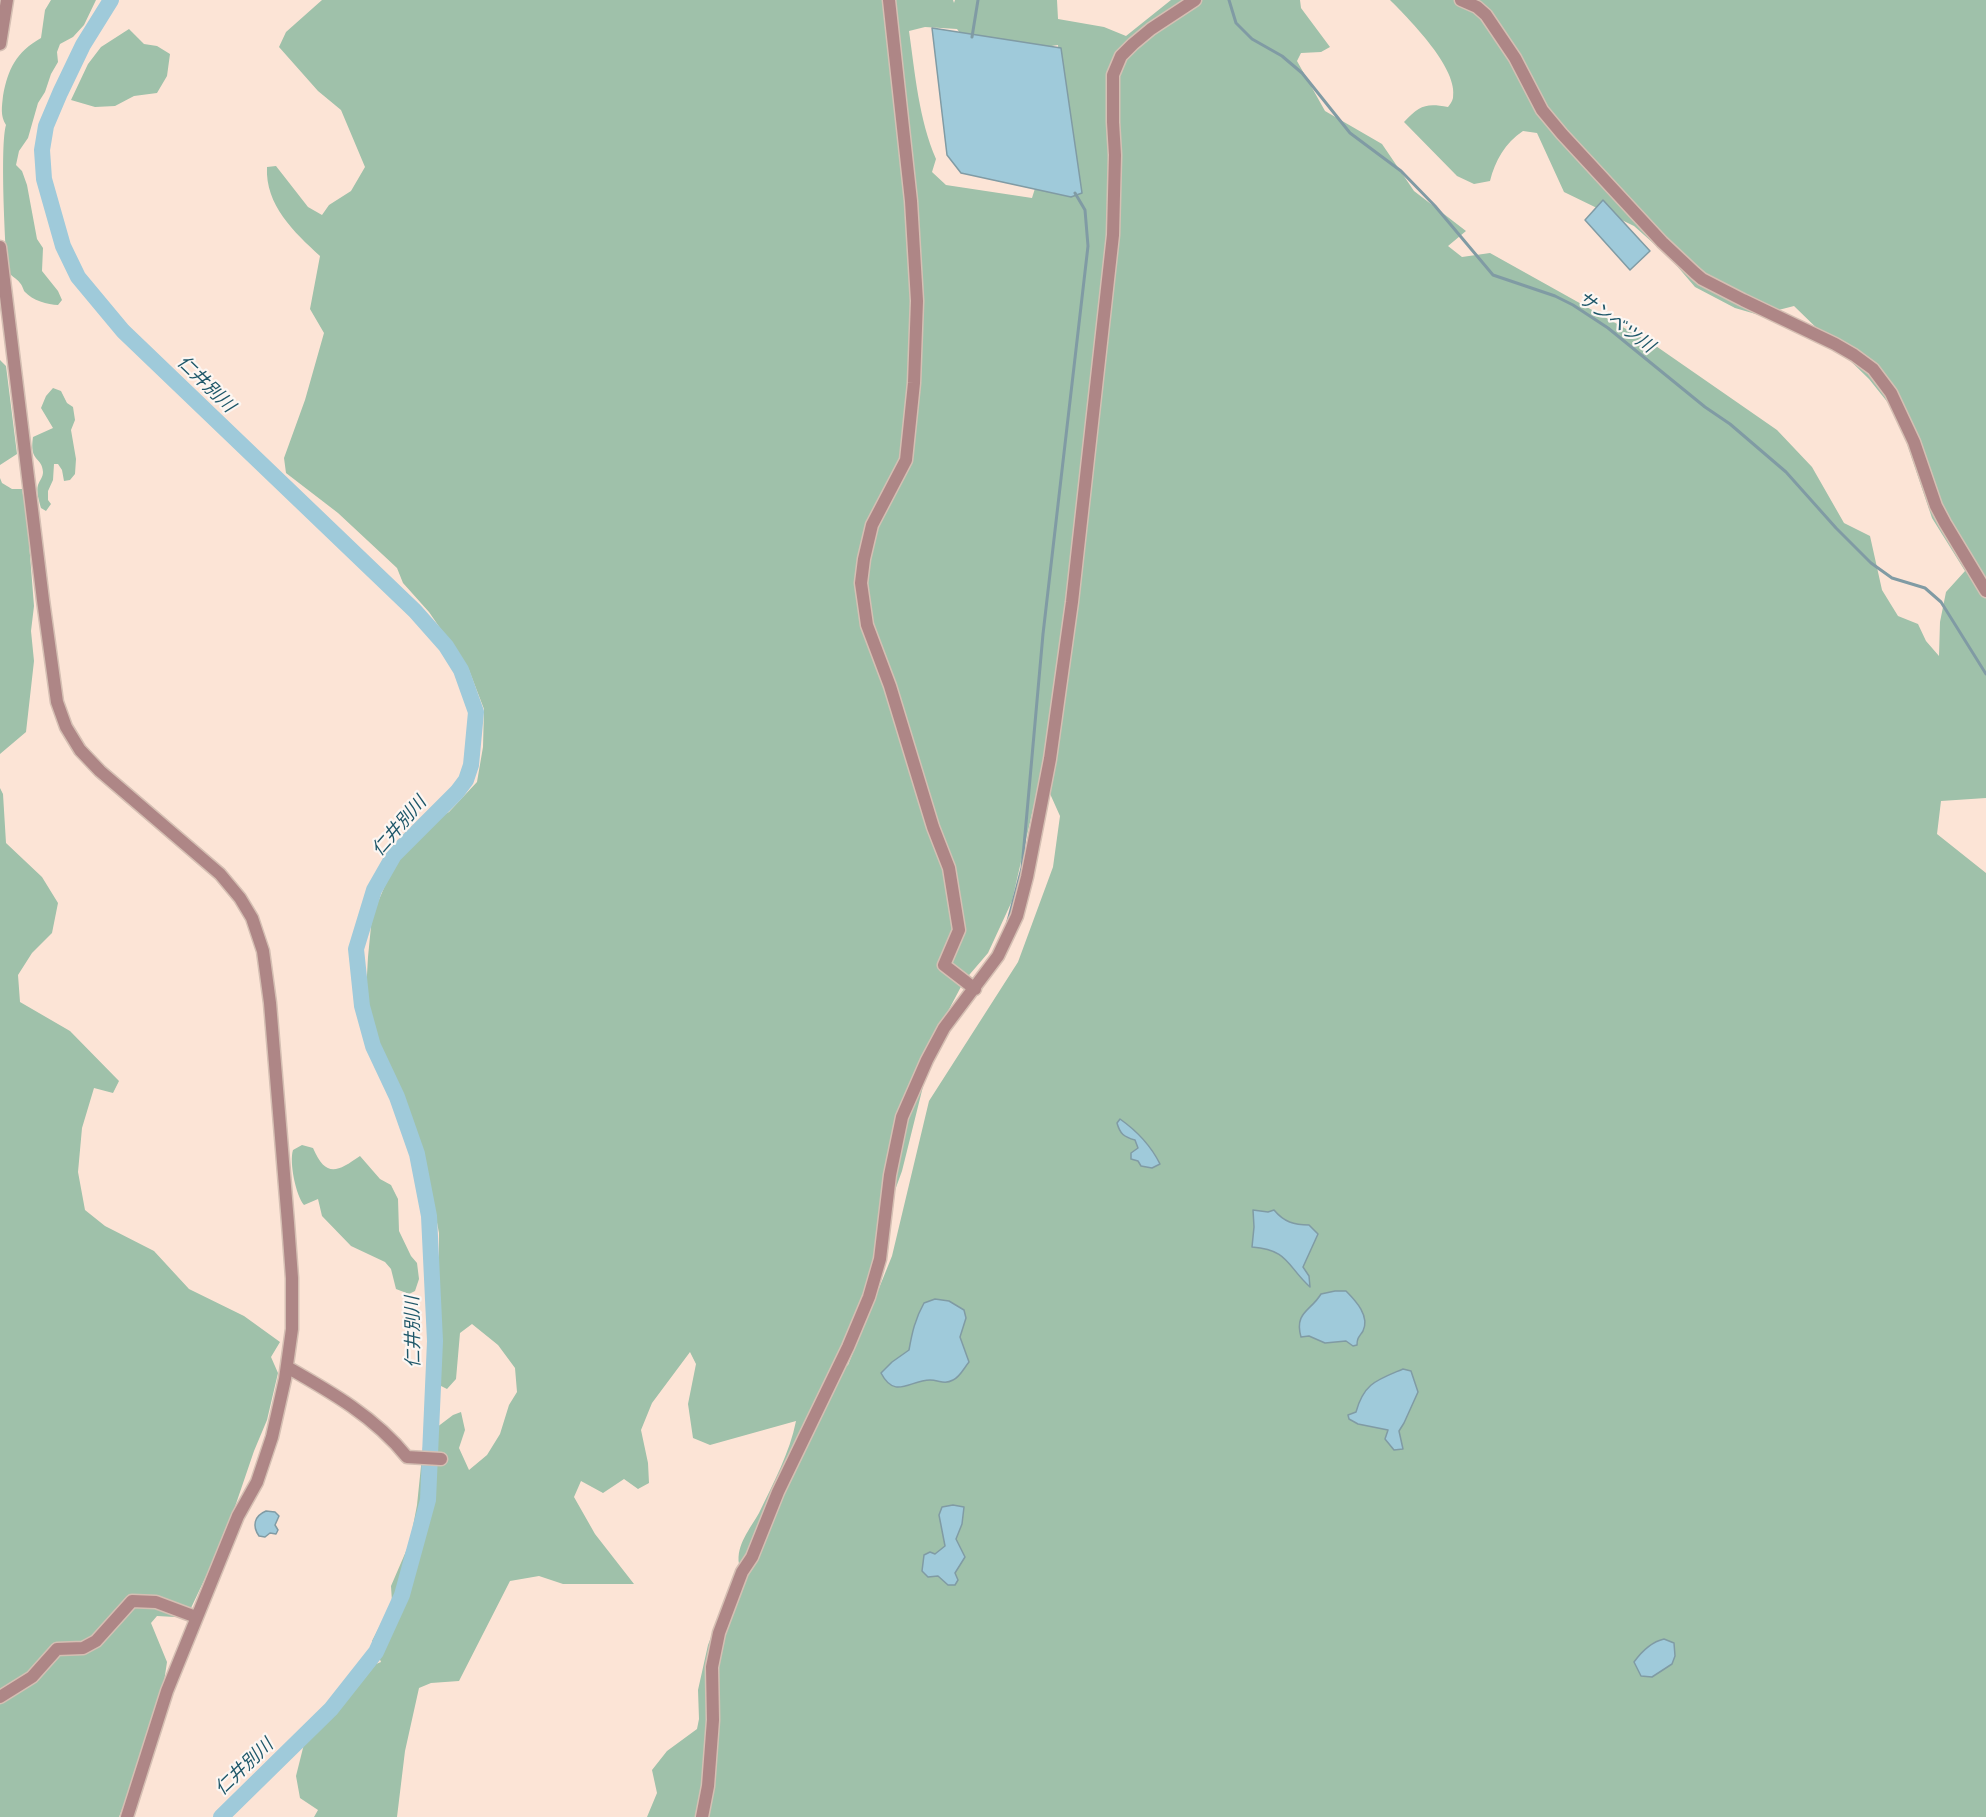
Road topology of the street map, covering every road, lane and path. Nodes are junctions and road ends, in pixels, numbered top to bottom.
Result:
1 (7, 0) edge
2 (889, 0) edge
3 (1195, 0) edge
4 (1461, 0) edge
5 (0, 44) edge
6 (0, 247) edge
7 (1986, 591) edge
8 (975, 989) junction
9 (287, 1367) junction
10 (441, 1459) dead end
11 (196, 1617) junction
12 (0, 1697) edge
13 (127, 1817) edge
14 (702, 1817) edge

1 - 5 street
2 - 8 street
3 - 8 street
4 - 7 street
6 - 9 street
8 - 14 street
9 - 10 street
9 - 11 street
11 - 12 street
11 - 13 street

